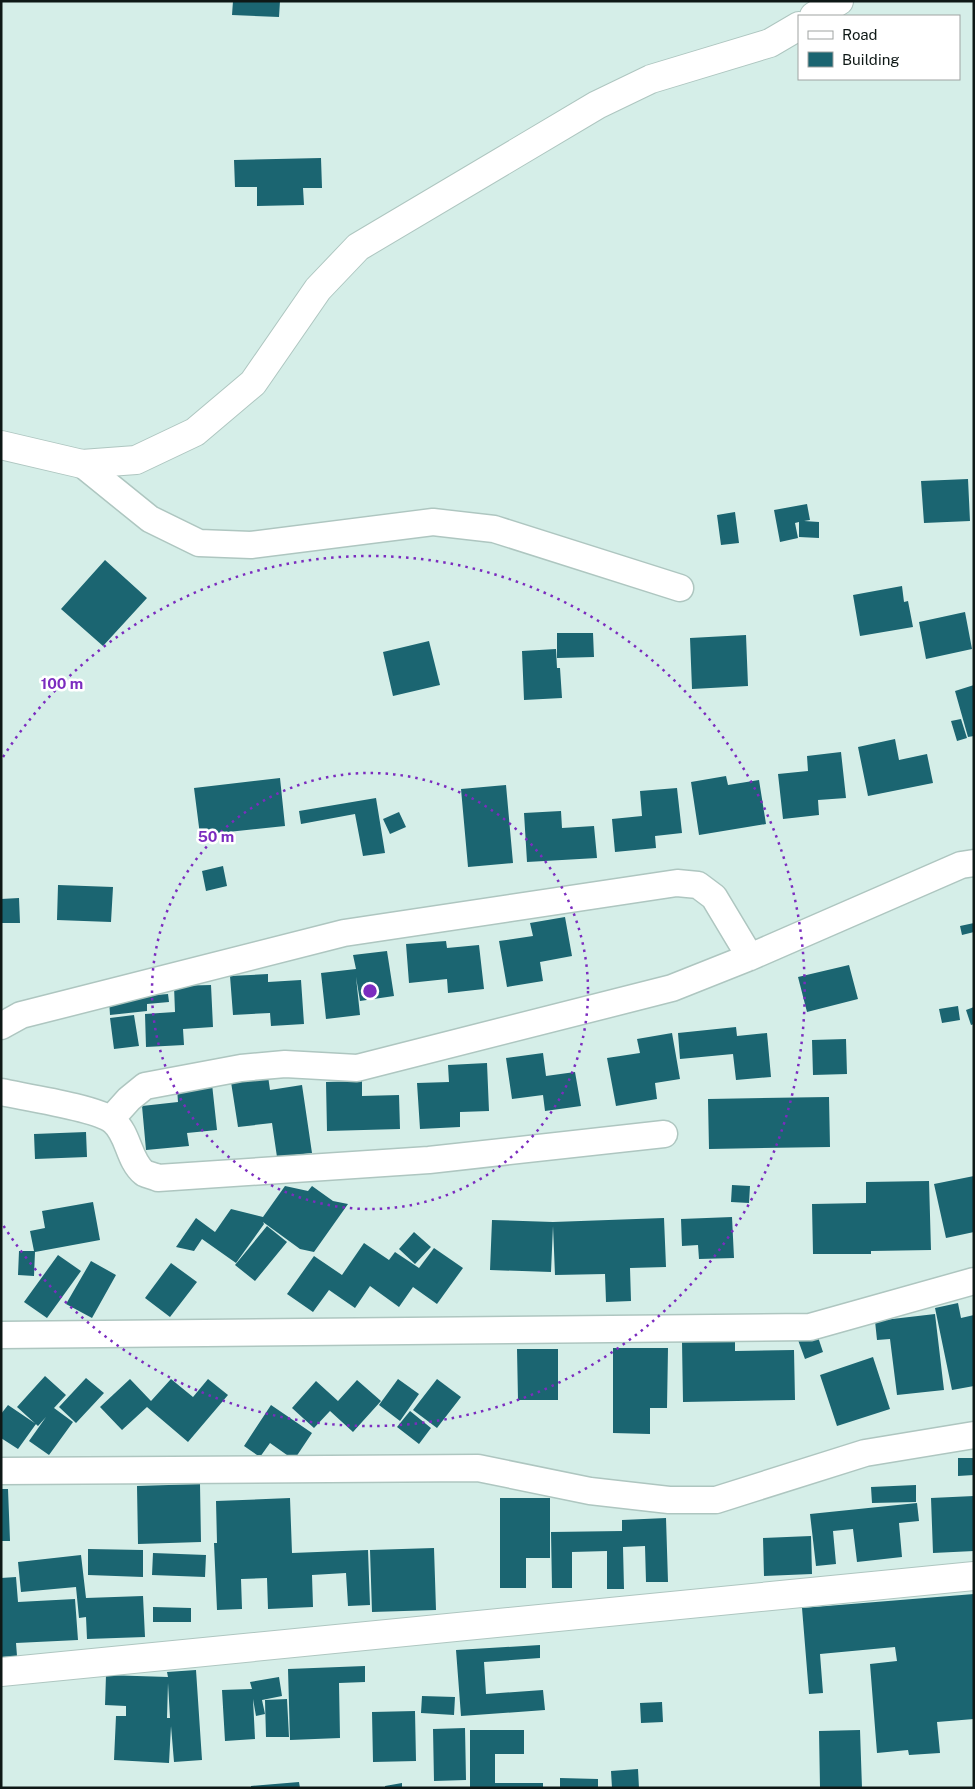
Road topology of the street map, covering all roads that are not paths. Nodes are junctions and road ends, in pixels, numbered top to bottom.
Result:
1 (839, 1) edge
2 (816, 15) edge
3 (798, 27) edge
4 (1, 445) edge
5 (82, 464) junction
6 (680, 588) dead end
7 (974, 863) edge
8 (750, 957) junction
9 (1, 1026) edge
10 (1, 1092) edge
11 (111, 1119) junction
12 (664, 1134) dead end
13 (974, 1281) edge
14 (1, 1335) edge
15 (974, 1435) edge
16 (1, 1471) edge
17 (974, 1576) edge
18 (1, 1672) edge

1 - 2 street
3 - 5 street
4 - 5 street
5 - 6 street
7 - 8 street
8 - 9 street
8 - 11 street
10 - 11 street
11 - 12 street
13 - 14 street
15 - 16 street
17 - 18 street

